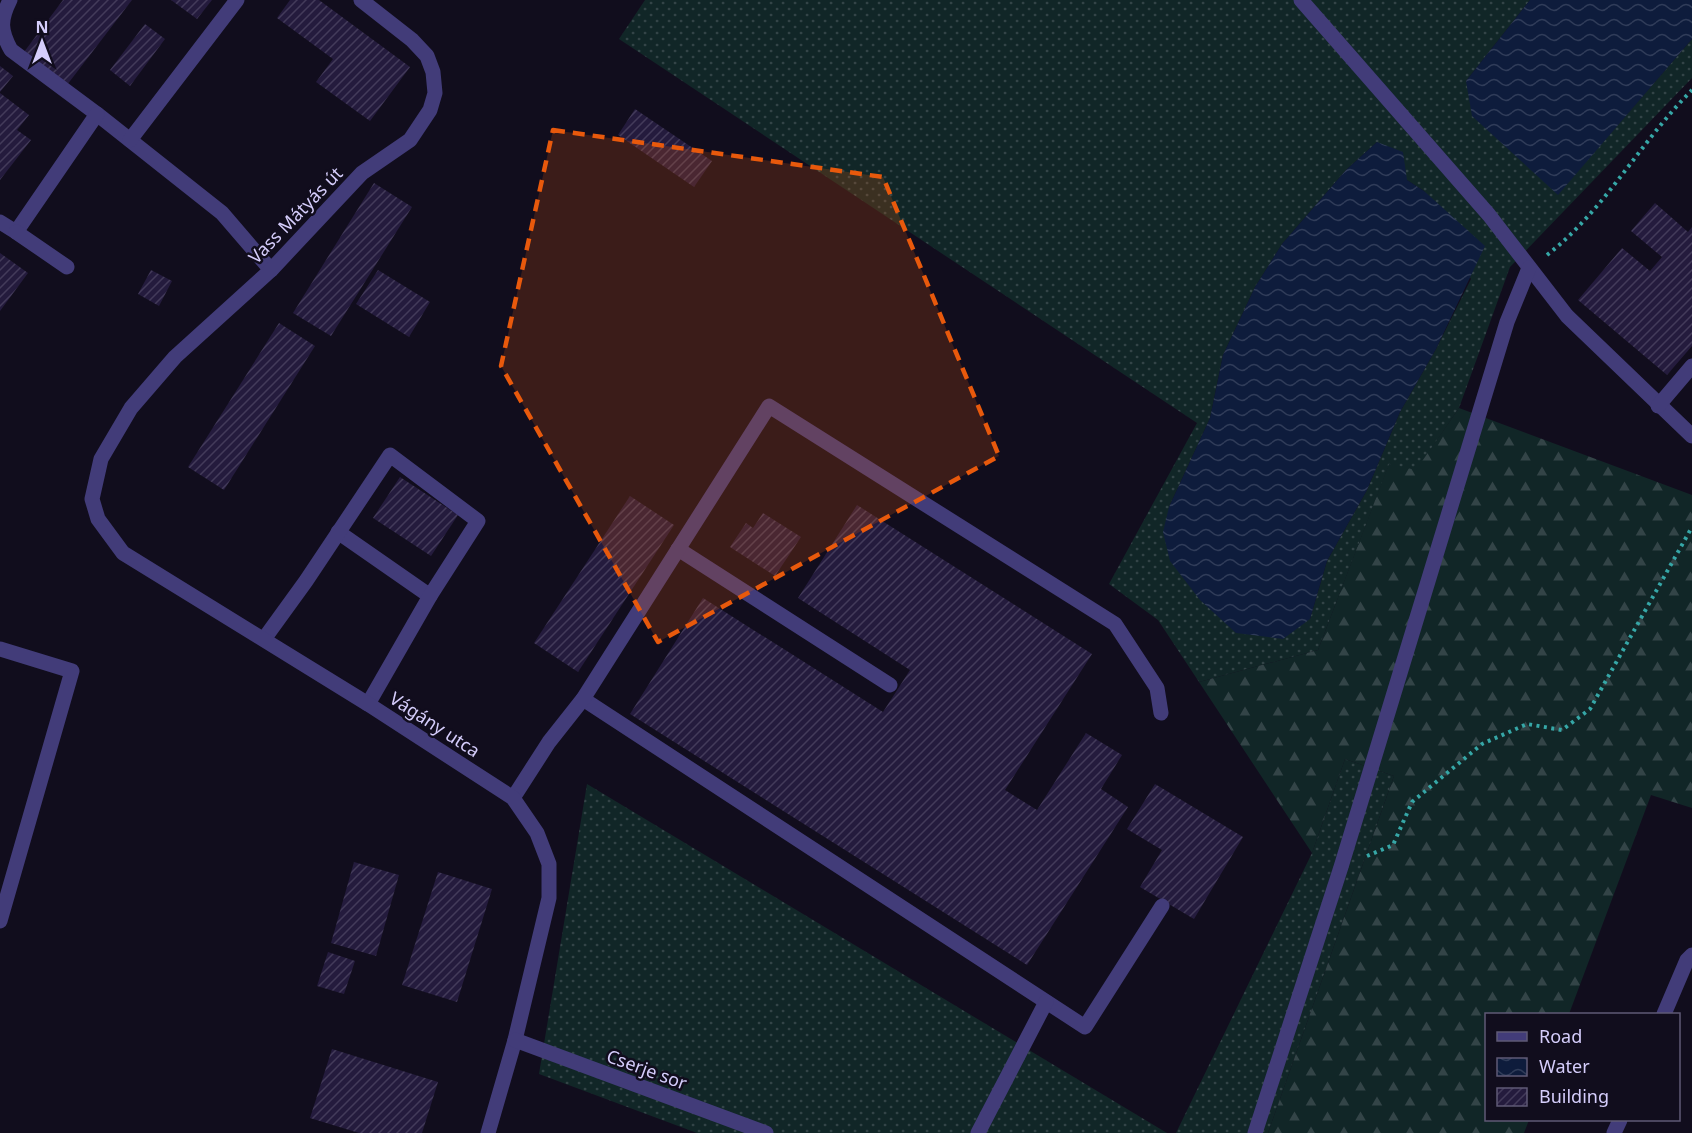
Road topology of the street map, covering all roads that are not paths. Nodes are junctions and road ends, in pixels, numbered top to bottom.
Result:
1 (10, 0) edge
2 (237, 0) edge
3 (361, 0) edge
4 (1301, 0) edge
5 (97, 114) junction
6 (130, 140) junction
7 (0, 222) edge
8 (16, 232) junction
9 (67, 267) dead end
10 (1529, 268) junction
11 (271, 270) junction
12 (1692, 366) edge
13 (1658, 406) junction
14 (1692, 436) edge
15 (101, 459) joint
16 (338, 532) junction
17 (678, 549) junction
18 (430, 596) junction
19 (264, 639) junction
20 (0, 649) edge
21 (891, 685) dead end
22 (583, 699) junction
23 (368, 704) junction
24 (1161, 713) dead end
25 (513, 798) junction
26 (1162, 906) dead end
27 (0, 921) edge
28 (1692, 955) edge
29 (1046, 1002) junction
30 (1664, 1013) edge
31 (515, 1040) junction
32 (488, 1133) edge
33 (766, 1133) edge
34 (978, 1133) edge
35 (1255, 1133) edge

1 - 5 street
2 - 6 street
3 - 11 street, Vass Mátyás út
4 - 10 street
5 - 6 street
5 - 8 street
6 - 11 street
7 - 8 street
8 - 9 street
10 - 13 street
10 - 35 street
11 - 15 street, Vass Mátyás út
12 - 13 street
13 - 14 street
15 - 19 street, Vágány utca
16 - 18 street
16 - 18 street
16 - 19 street
17 - 21 street
17 - 22 street
17 - 24 street
18 - 23 street
19 - 23 street, Vágány utca
20 - 27 street
22 - 25 street
22 - 29 street
23 - 25 street, Vágány utca
25 - 31 street, Vágány utca
26 - 29 street
28 - 30 street
29 - 34 street
31 - 32 street, Vágány utca
31 - 33 street, Cserje sor

